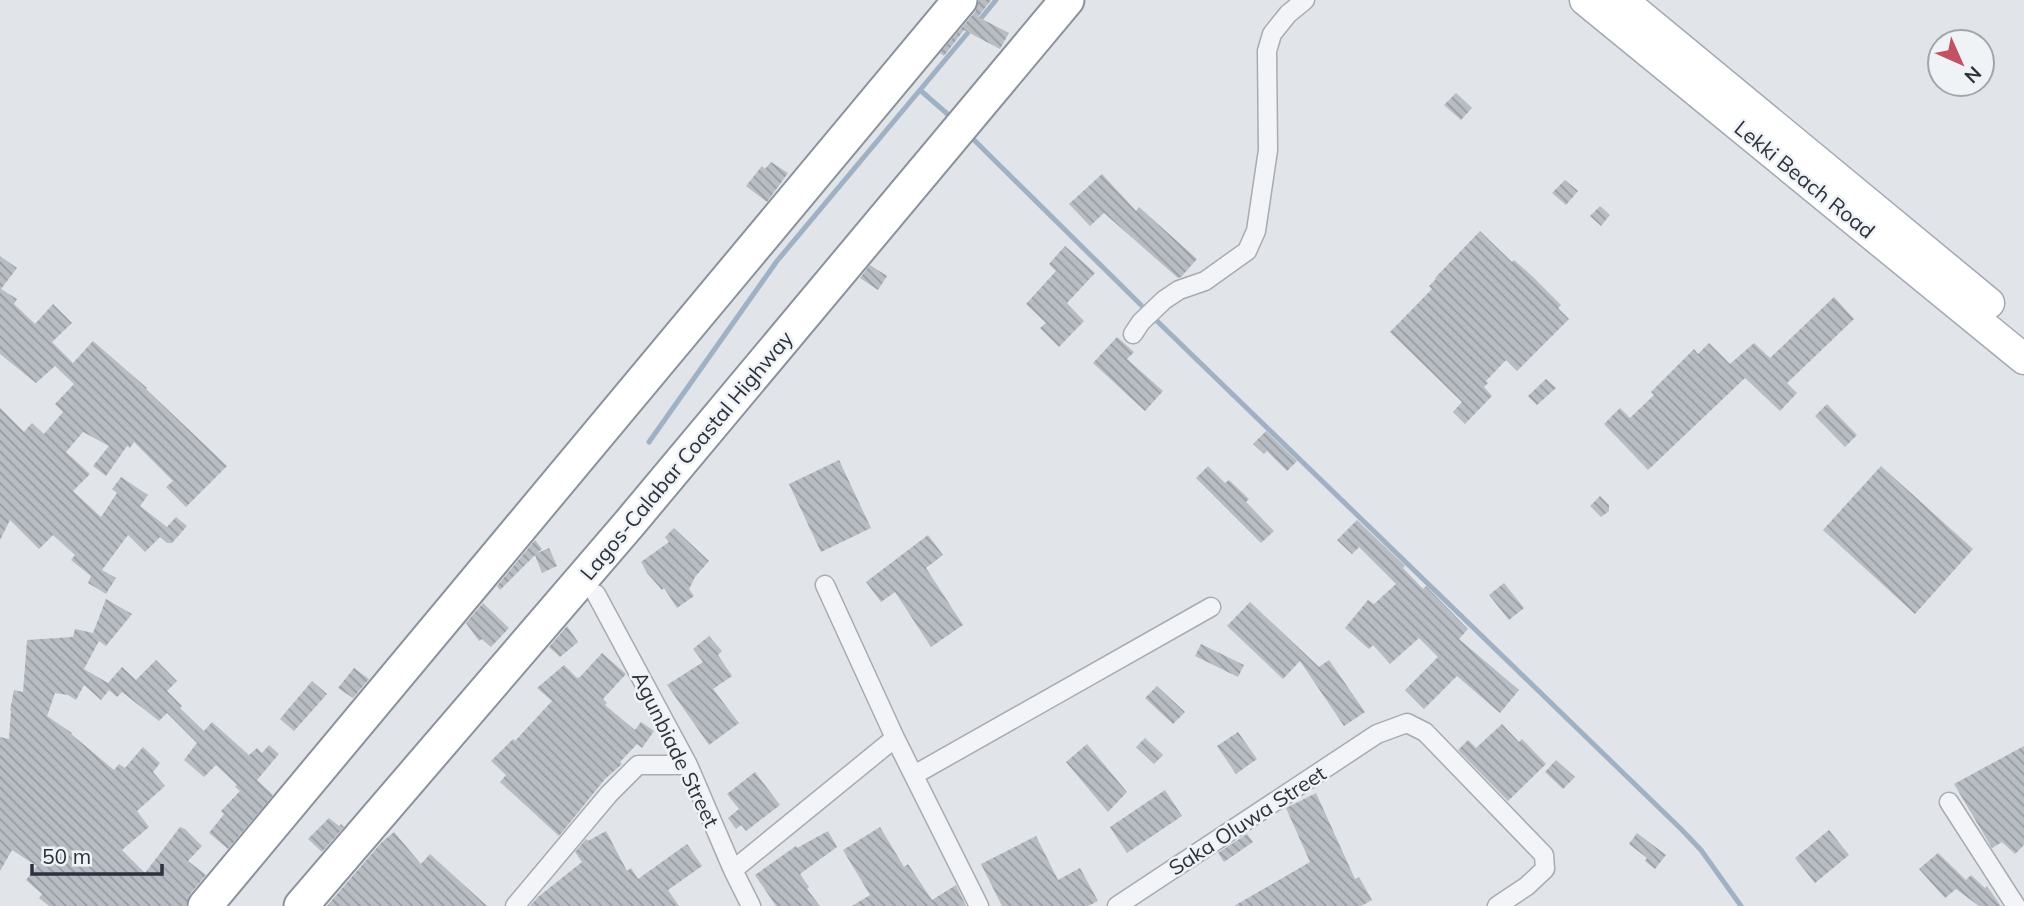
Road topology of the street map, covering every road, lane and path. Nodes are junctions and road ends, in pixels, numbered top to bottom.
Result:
1 (960, 0) edge
2 (1067, 0) edge
3 (1305, 0) edge
4 (1585, 0) edge
5 (1622, 0) edge
6 (2024, 333) edge
7 (1133, 334) dead end
8 (2024, 359) edge
9 (825, 585) dead end
10 (596, 594) dead end
11 (1211, 607) dead end
12 (895, 738) junction
13 (688, 765) junction
14 (914, 775) junction
15 (1949, 802) dead end
16 (733, 870) junction
17 (205, 906) edge
18 (301, 906) edge
19 (515, 906) edge
20 (751, 906) edge
21 (979, 906) edge
22 (1117, 906) edge
23 (1497, 906) edge
24 (2016, 906) edge

1 - 17 highway
2 - 18 highway, Lagos-Calabar Coastal Highway
3 - 7 street
4 - 8 main road, Lekki Beach Road
5 - 6 main road, Lekki Beach Road
9 - 12 street
10 - 13 street, Agunbiade Street
11 - 14 street
12 - 14 street
12 - 16 street
13 - 16 street, Agunbiade Street
13 - 19 street
14 - 21 street
15 - 24 street
16 - 20 street, Agunbiade Street
22 - 23 street, Saka Oluwa Street

